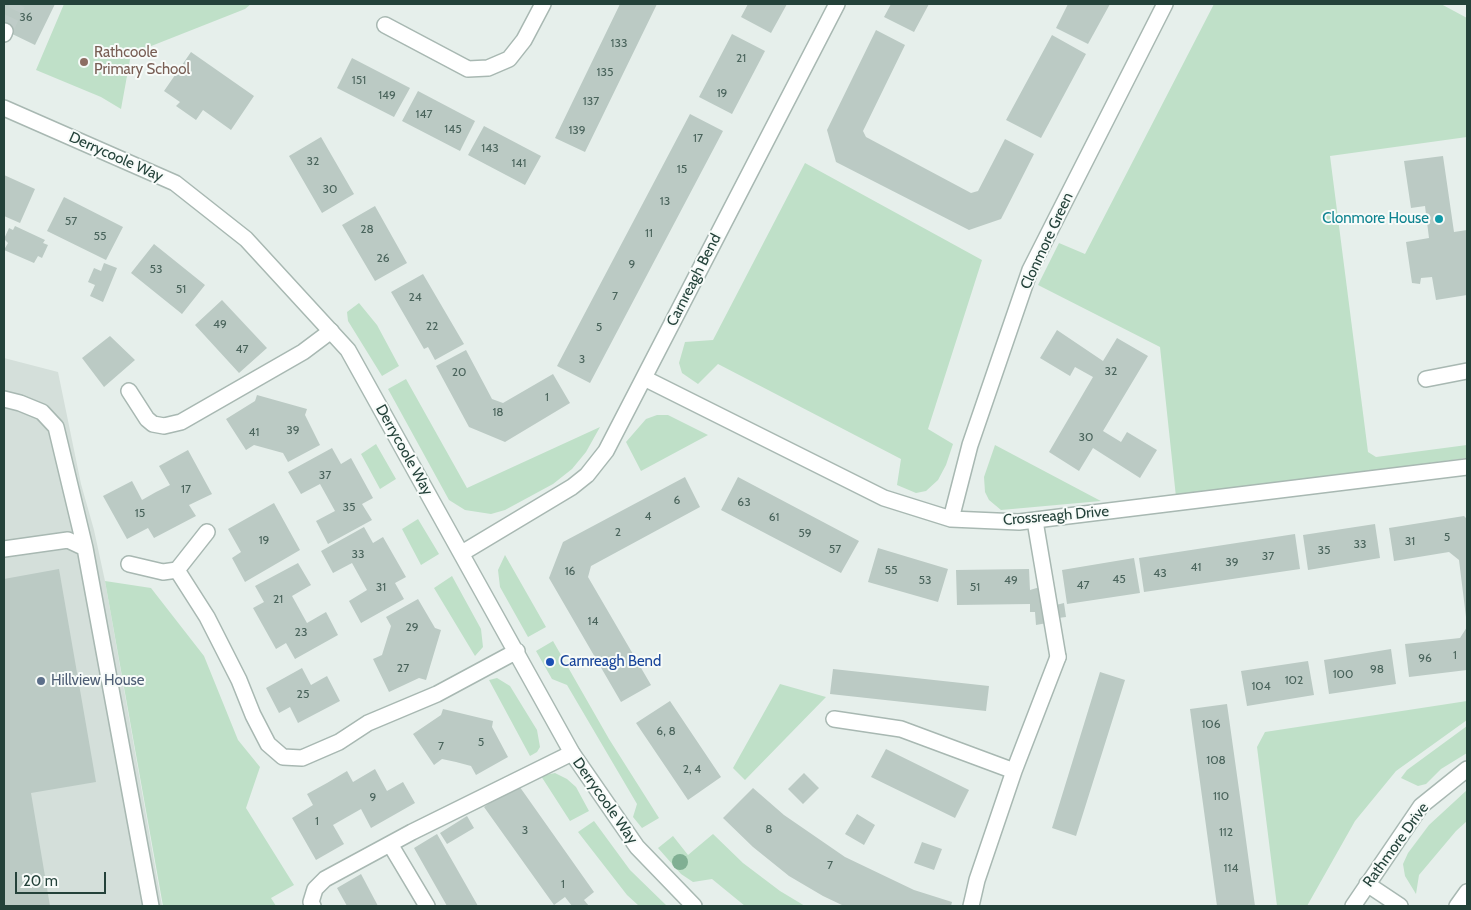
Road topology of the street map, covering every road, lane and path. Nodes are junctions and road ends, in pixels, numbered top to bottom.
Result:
1 (543, 4) edge
2 (837, 4) edge
3 (1165, 4) edge
4 (384, 25) dead end
5 (4, 108) edge
6 (330, 330) junction
7 (1467, 371) edge
8 (644, 378) junction
9 (1426, 379) dead end
10 (129, 391) dead end
11 (4, 399) edge
12 (1467, 467) edge
13 (951, 518) junction
14 (1035, 521) junction
15 (207, 532) dead end
16 (85, 548) junction
17 (4, 549) edge
18 (462, 552) junction
19 (129, 564) dead end
20 (177, 570) junction
21 (517, 651) junction
22 (834, 719) dead end
23 (572, 753) junction
24 (1467, 769) edge
25 (1014, 771) junction
26 (390, 844) junction
27 (1367, 884) junction
28 (1467, 892) edge
29 (151, 906) edge
30 (313, 906) edge
31 (427, 906) edge
32 (694, 906) edge
33 (971, 906) edge
34 (1353, 906) edge
35 (1400, 906) edge
36 (1457, 906) edge

1 - 4 street
2 - 8 street, Carnreagh Bend
3 - 13 street, Clonmore Green
5 - 6 street, Derrycoole Way
6 - 10 street
6 - 18 street, Derrycoole Way
7 - 9 street
8 - 13 street, Crossreagh Drive
8 - 18 street, Carnreagh Bend
11 - 16 street
12 - 14 street, Crossreagh Drive
13 - 14 street, Crossreagh Drive
14 - 25 street
15 - 20 street
16 - 17 street
16 - 29 street
18 - 21 street, Derrycoole Way
19 - 20 street
20 - 21 street
21 - 23 street, Derrycoole Way
22 - 25 street
23 - 26 street
23 - 32 street, Derrycoole Way
24 - 27 street, Rathmore Drive
25 - 33 street
26 - 30 street
26 - 31 street
27 - 34 street, Rathmore Drive
27 - 35 street
28 - 36 street

